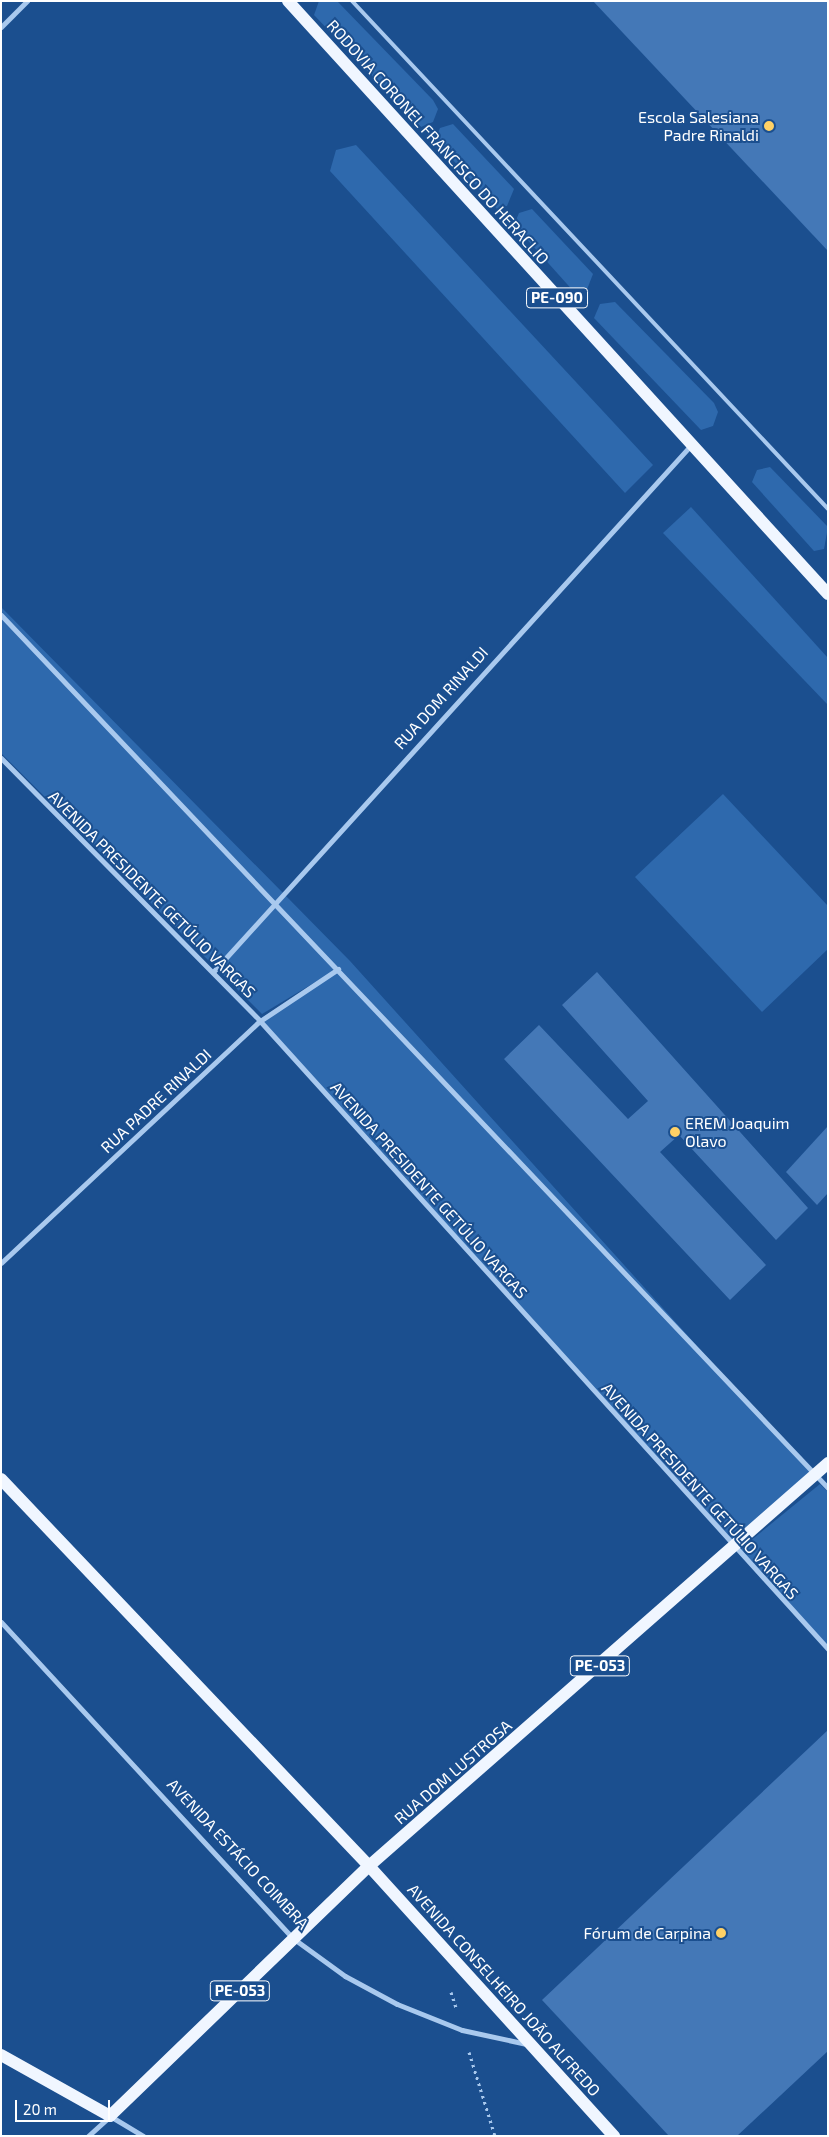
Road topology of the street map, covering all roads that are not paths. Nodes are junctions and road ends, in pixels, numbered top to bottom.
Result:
1 (27, 1) edge
2 (288, 1) edge
3 (352, 1) edge
4 (1, 27) edge
5 (691, 445) junction
6 (828, 508) edge
7 (828, 594) edge
8 (1, 615) edge
9 (1, 758) edge
10 (274, 901) junction
11 (338, 969) junction
12 (213, 972) junction
13 (260, 1021) junction
14 (1, 1264) edge
15 (828, 1463) edge
16 (816, 1475) junction
17 (1, 1479) edge
18 (828, 1488) edge
19 (735, 1549) junction
20 (1, 1622) edge
21 (828, 1649) edge
22 (369, 1866) junction
23 (294, 1939) junction
24 (529, 2044) junction
25 (1, 2055) edge
26 (110, 2116) junction
27 (88, 2136) edge
28 (143, 2136) edge
29 (614, 2136) edge

1 - 4 street
2 - 5 main road, RODOVIA CORONEL FRANCISCO DO HERACLIO / PE-090
3 - 6 lane
5 - 7 main road, RODOVIA CORONEL FRANCISCO DO HERACLIO / PE-090
5 - 10 street, RUA DOM RINALDI
8 - 10 street
9 - 12 street, AVENIDA PRESIDENTE GETÚLIO VARGAS
10 - 11 street
10 - 12 street, RUA DOM RINALDI
11 - 13 street, RUA PADRE RINALDI
11 - 16 street
12 - 13 street, AVENIDA PRESIDENTE GETÚLIO VARGAS
13 - 14 street, RUA PADRE RINALDI
13 - 19 street, AVENIDA PRESIDENTE GETÚLIO VARGAS
15 - 16 main road, RUA DOM LUSTROSA / PE-053
16 - 18 street
16 - 19 main road, RUA DOM LUSTROSA / PE-053
17 - 22 main road
19 - 21 street, AVENIDA PRESIDENTE GETÚLIO VARGAS
19 - 22 main road, RUA DOM LUSTROSA / PE-053
20 - 23 street, AVENIDA ESTÁCIO COIMBRA
22 - 23 main road, RUA DOM LUSTROSA / PE-053
22 - 24 main road, AVENIDA CONSELHEIRO JOÃO ALFREDO
23 - 24 street, AVENIDA ESTÁCIO COIMBRA
23 - 26 main road, RUA DOM LUSTROSA / PE-053
24 - 29 main road, AVENIDA CONSELHEIRO JOÃO ALFREDO
25 - 26 main road
26 - 27 street
26 - 28 street

